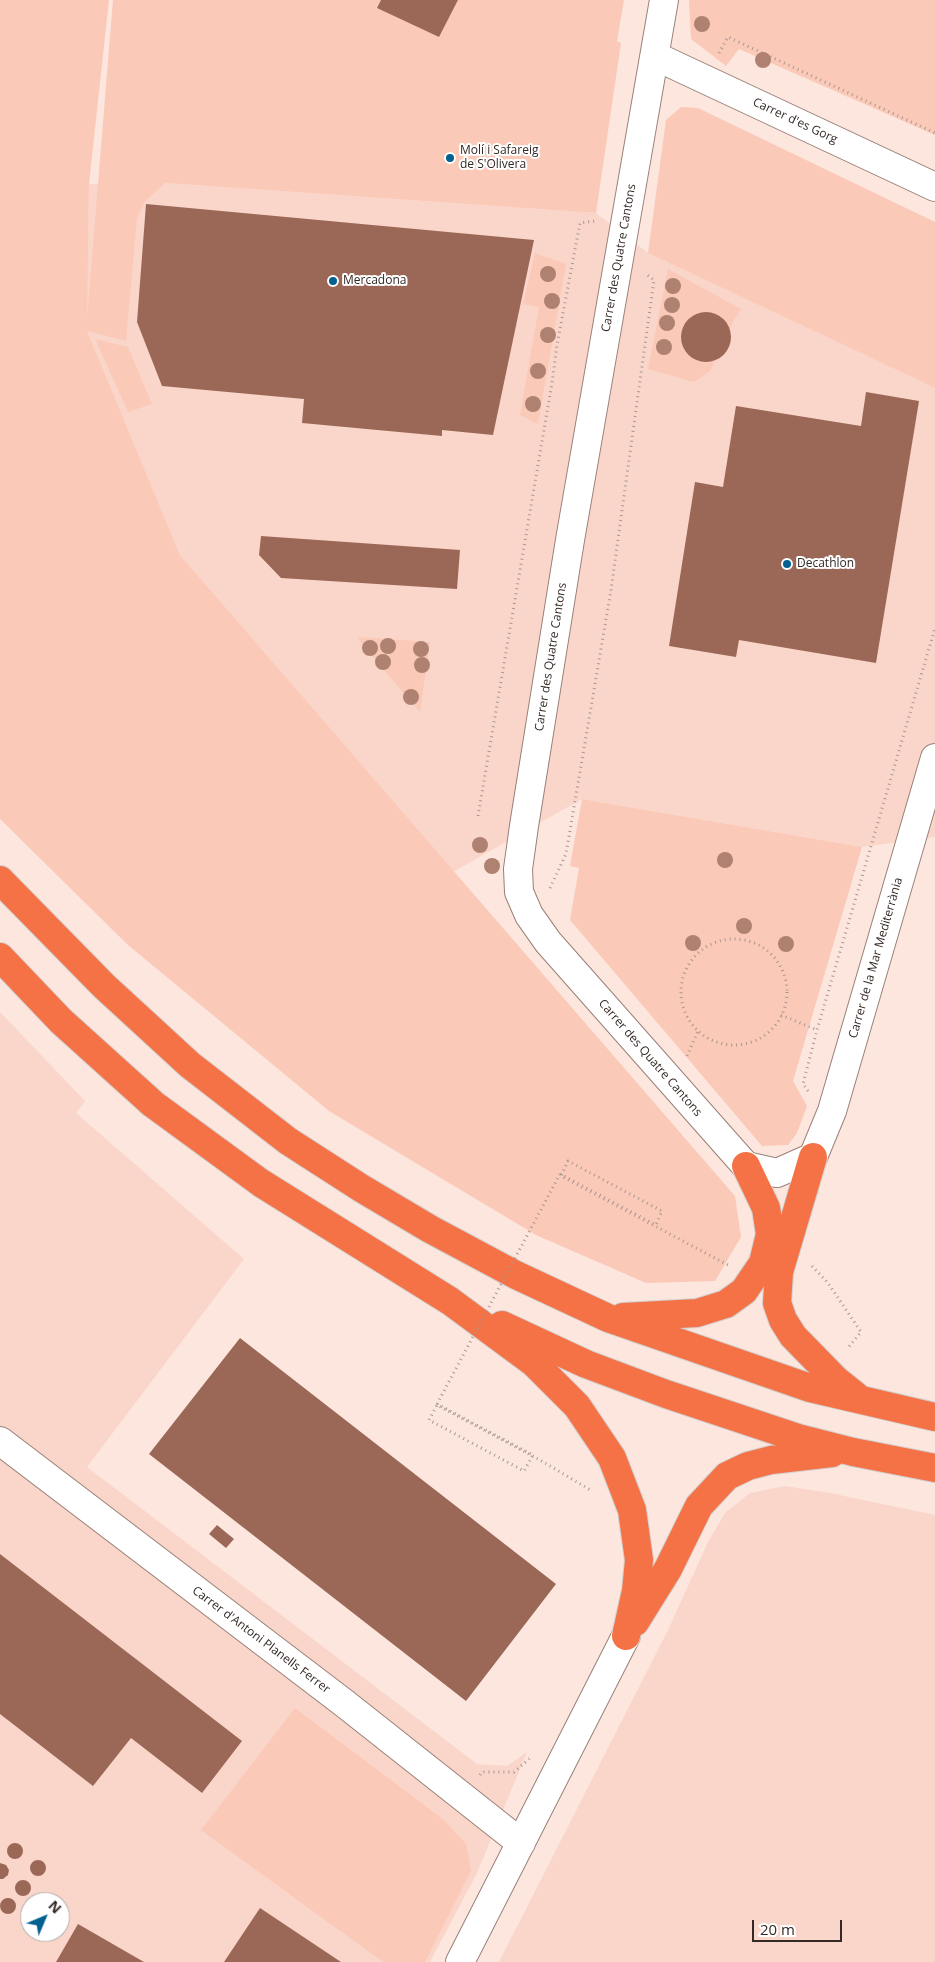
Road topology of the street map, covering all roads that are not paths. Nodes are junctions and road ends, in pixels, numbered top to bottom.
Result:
1 (664, 0) edge
2 (655, 56) junction
3 (935, 187) edge
4 (935, 758) edge
5 (0, 880) edge
6 (0, 957) edge
7 (813, 1157) junction
8 (746, 1166) junction
9 (450, 1301) junction
10 (608, 1318) junction
11 (866, 1402) junction
12 (935, 1418) edge
13 (0, 1441) edge
14 (853, 1452) junction
15 (935, 1468) edge
16 (626, 1636) junction
17 (520, 1843) junction
18 (460, 1962) edge

1 - 2 street, Carrer des Quatre Cantons
2 - 3 street, Carrer d'es Gorg
2 - 8 street, Carrer des Quatre Cantons
4 - 7 street, Carrer de la Mar Mediterrània
5 - 10 highway
6 - 9 highway
7 - 8 street
7 - 11 highway
8 - 10 highway
9 - 14 highway
9 - 16 highway
10 - 11 highway
11 - 12 highway
13 - 17 street, Carrer d'Antoni Planells Ferrer
14 - 15 highway
14 - 16 highway
16 - 17 street
17 - 18 street

